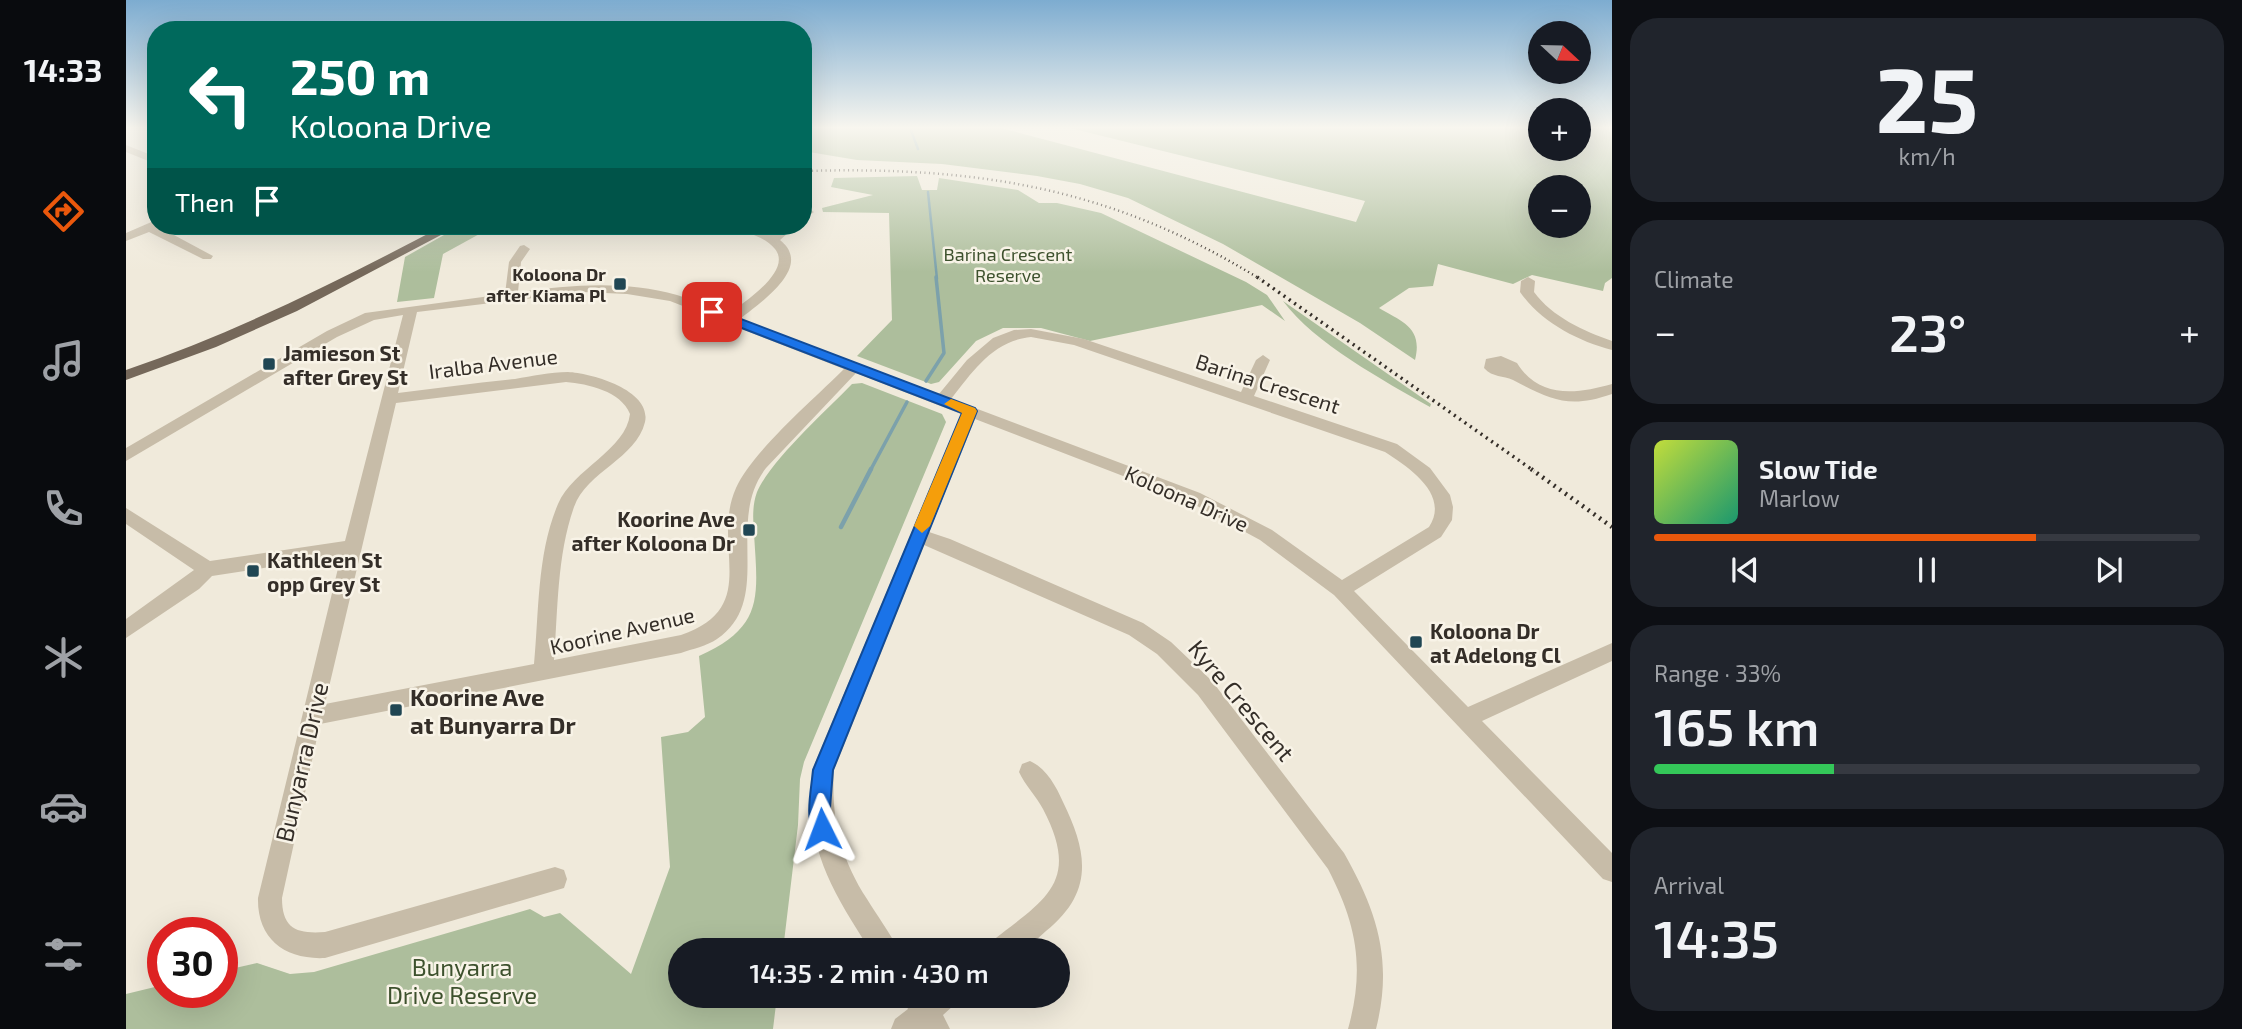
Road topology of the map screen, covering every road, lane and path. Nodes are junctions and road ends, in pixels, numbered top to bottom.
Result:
1 (147, 228) edge
2 (168, 235) edge
3 (421, 235) edge
4 (435, 235) edge
5 (766, 235) edge
6 (778, 235) edge
7 (126, 237) edge
8 (774, 238) junction
9 (524, 249) dead end
10 (207, 256) dead end
11 (1528, 281) dead end
12 (511, 296) junction
13 (411, 309) junction
14 (731, 319) junction
15 (1612, 346) edge
16 (1263, 360) dead end
17 (854, 367) junction
18 (126, 368) edge
19 (126, 374) edge
20 (1513, 374) dead end
21 (1612, 389) edge
22 (1246, 398) junction
23 (389, 399) junction
24 (942, 400) junction
25 (970, 411) junction
26 (126, 455) edge
27 (126, 515) edge
28 (918, 536) junction
29 (352, 547) junction
30 (207, 569) junction
31 (1341, 590) junction
32 (126, 631) edge
33 (1612, 652) edge
34 (543, 671) junction
35 (311, 716) junction
36 (1466, 718) junction
37 (1030, 772) dead end
38 (1612, 870) edge
39 (555, 879) dead end
40 (877, 938) edge
41 (1016, 938) edge
42 (1362, 1029) edge

1 - 7 street
2 - 10 street
3 - 18 main road
4 - 19 main road
5 - 8 street
6 - 8 street
8 - 14 street
9 - 12 street
11 - 15 street
12 - 13 street, Koloona Drive
12 - 14 street, Koloona Drive
13 - 23 street, Bunyarra Drive
13 - 26 street, Koloona Drive
14 - 17 street, Koloona Drive
16 - 22 street
17 - 24 street, Koloona Drive
17 - 34 street, Koorine Avenue
20 - 21 street
22 - 24 street, Barina Crescent
22 - 31 street, Barina Crescent
23 - 29 street, Bunyarra Drive
23 - 34 street, Iralba Avenue
24 - 25 street, Koloona Drive
25 - 28 street
25 - 31 street, Koloona Drive
27 - 30 street
28 - 40 street
28 - 42 street, Kyre Crescent
29 - 30 street
29 - 35 street, Bunyarra Drive
30 - 32 street
31 - 36 street, Koloona Drive
33 - 36 street
34 - 35 street, Koorine Avenue
35 - 39 street, Bunyarra Drive
36 - 38 street, Koloona Drive
37 - 41 street

